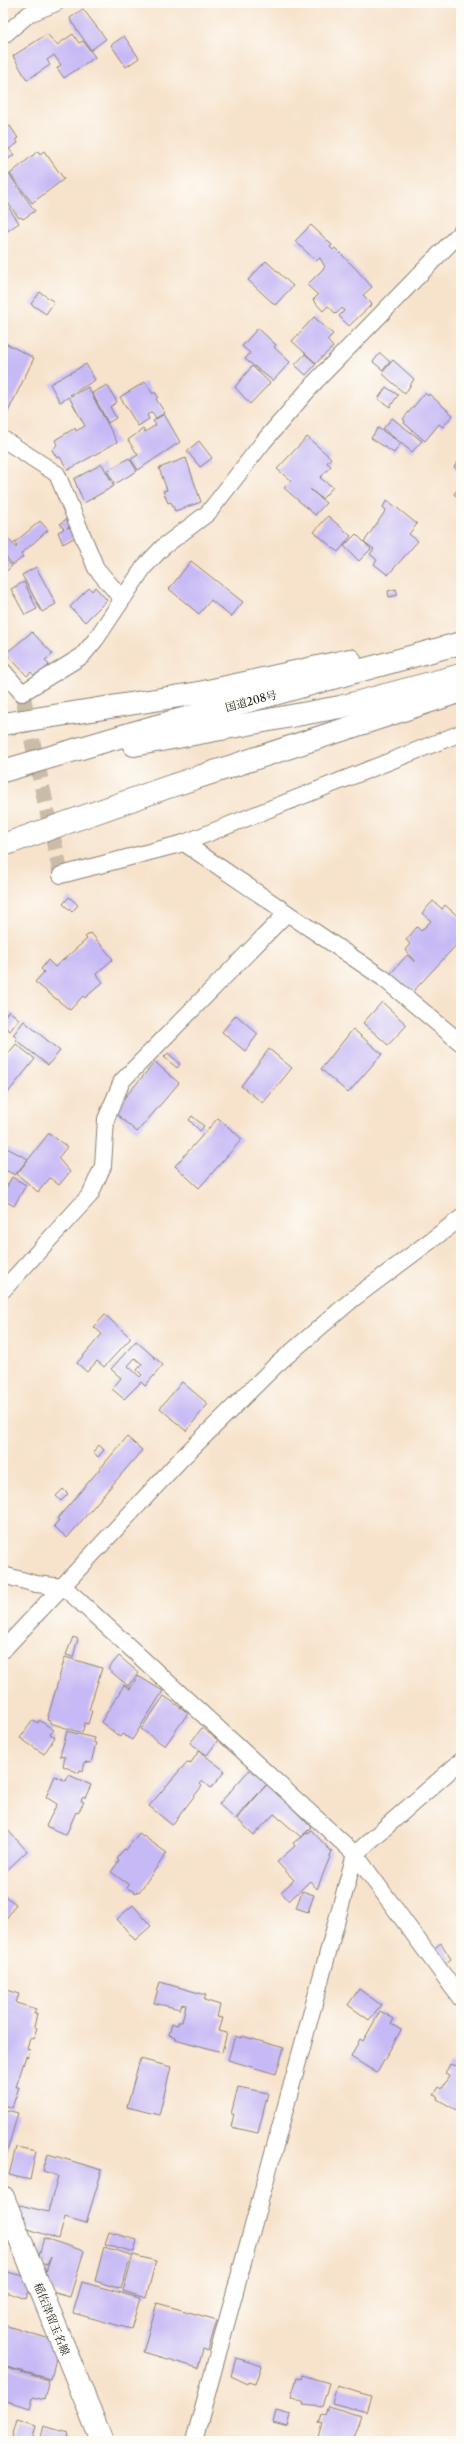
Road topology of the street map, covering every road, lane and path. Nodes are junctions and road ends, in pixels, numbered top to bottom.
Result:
1 (56, 3) edge
2 (3, 36) edge
3 (461, 232) edge
4 (3, 439) edge
5 (122, 599) junction
6 (461, 630) edge
7 (461, 643) edge
8 (3, 671) edge
9 (461, 675) edge
10 (461, 691) edge
11 (3, 724) edge
12 (461, 733) edge
13 (42, 761) junction
14 (3, 771) edge
15 (184, 843) junction
16 (3, 845) edge
17 (61, 875) dead end
18 (287, 913) junction
19 (461, 1043) edge
20 (461, 1218) edge
21 (3, 1290) edge
22 (3, 1575) edge
23 (64, 1587) junction
24 (3, 1650) edge
25 (461, 1761) edge
26 (355, 1854) junction
27 (461, 1999) edge
28 (3, 2197) edge
29 (102, 2441) edge
30 (194, 2441) edge

1 - 2 street
3 - 5 street
4 - 5 street
5 - 8 street
6 - 11 main road
7 - 13 main road, 国道208号
9 - 13 main road, 国道208号
10 - 16 main road
12 - 15 street
13 - 14 main road, 国道208号
15 - 17 street
15 - 18 street
18 - 19 street
18 - 21 street
20 - 23 street
22 - 23 street
23 - 24 street
23 - 26 street
25 - 26 street
26 - 27 street
26 - 30 street
28 - 29 main road, 稲佐津留玉名線

